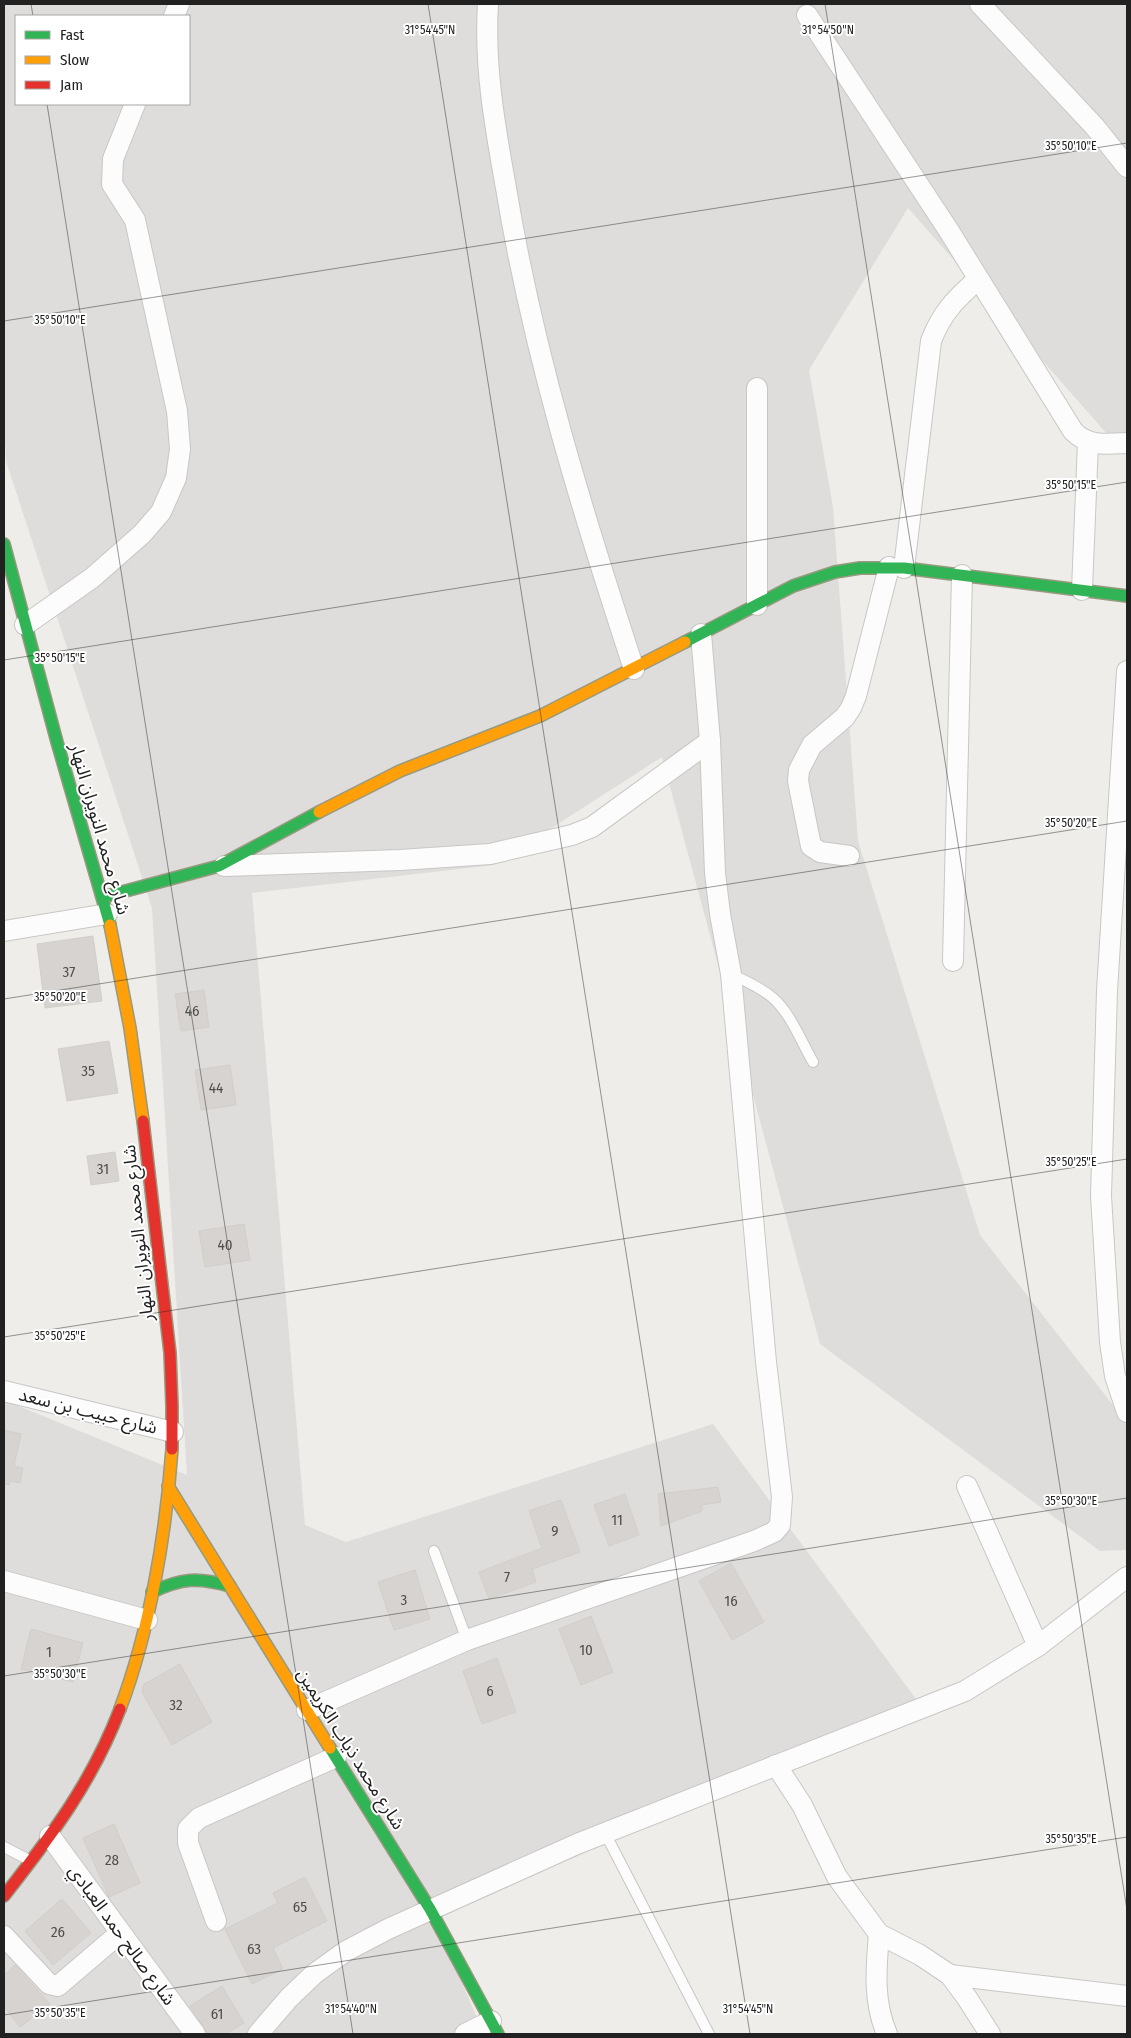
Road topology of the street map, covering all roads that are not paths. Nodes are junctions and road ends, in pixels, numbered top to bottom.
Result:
1 (488, 4) edge
2 (980, 4) edge
3 (808, 15) dead end
4 (135, 105) edge
5 (1127, 167) edge
6 (978, 279) junction
7 (757, 388) dead end
8 (1088, 442) junction
9 (1127, 443) edge
10 (4, 544) edge
11 (897, 568) junction
12 (962, 575) junction
13 (1082, 590) junction
14 (1127, 596) edge
15 (756, 605) junction
16 (25, 625) junction
17 (701, 634) junction
18 (634, 669) junction
19 (1127, 671) edge
20 (710, 740) junction
21 (849, 856) dead end
22 (219, 866) junction
23 (105, 906) junction
24 (4, 931) edge
25 (953, 961) dead end
26 (731, 974) junction
27 (813, 1062) dead end
28 (4, 1391) edge
29 (1127, 1412) edge
30 (172, 1432) junction
31 (168, 1486) junction
32 (967, 1486) dead end
33 (434, 1551) dead end
34 (1127, 1576) edge
35 (4, 1581) edge
36 (230, 1586) junction
37 (152, 1592) junction
38 (147, 1620) junction
39 (467, 1640) junction
40 (1038, 1646) junction
41 (307, 1710) junction
42 (336, 1757) junction
43 (776, 1766) junction
44 (605, 1833) junction
45 (50, 1836) junction
46 (4, 1847) edge
47 (32, 1861) junction
48 (4, 1896) edge
49 (430, 1909) junction
50 (216, 1921) dead end
51 (120, 1933) junction
52 (879, 1934) junction
53 (4, 1936) edge
54 (950, 1975) junction
55 (1127, 1996) edge
56 (495, 2028) edge
57 (195, 2034) edge
58 (258, 2034) edge
59 (465, 2034) edge
60 (709, 2034) edge
61 (887, 2034) edge
62 (990, 2034) edge

1 - 18 street
2 - 5 street
3 - 6 street
4 - 16 street
6 - 8 street
6 - 11 street
7 - 15 street
8 - 9 street
8 - 13 street
10 - 16 street, شارع محمد النويران النهار
11 - 12 street
11 - 15 street
11 - 21 street
12 - 13 street
12 - 25 street
13 - 14 street
15 - 17 street
16 - 23 street, شارع محمد النويران النهار
17 - 18 street
17 - 20 street
18 - 22 street
19 - 29 street
20 - 22 street
20 - 26 street
22 - 23 street
23 - 24 street
23 - 30 street, شارع محمد النويران النهار
26 - 27 lane
26 - 39 street
28 - 30 street, شارع حبيب بن سعد
30 - 31 street, شارع محمد النويران النهار
31 - 36 street, شارع محمد ذياب الكريمين
31 - 37 street, شارع محمد النويران النهار
32 - 40 street
33 - 39 lane
34 - 40 street
35 - 38 street
36 - 37 street
36 - 41 street, شارع محمد ذياب الكريمين
37 - 38 street, شارع محمد النويران النهار
38 - 45 street, شارع محمد النويران النهار
39 - 41 street
40 - 43 street
41 - 42 street, شارع محمد ذياب الكريمين
42 - 49 street, شارع محمد ذياب الكريمين
42 - 50 street
43 - 44 street
43 - 52 street
44 - 49 street
44 - 60 lane
45 - 47 street, شارع محمد النويران النهار
45 - 51 street, شارع صالح حمد العبادي
46 - 47 lane
47 - 48 street, شارع محمد النويران النهار
49 - 56 street, شارع محمد ذياب الكريمين
49 - 58 street
51 - 53 street
51 - 57 street, شارع صالح حمد العبادي
52 - 54 street
52 - 61 street
54 - 55 street
54 - 62 street
56 - 59 street

